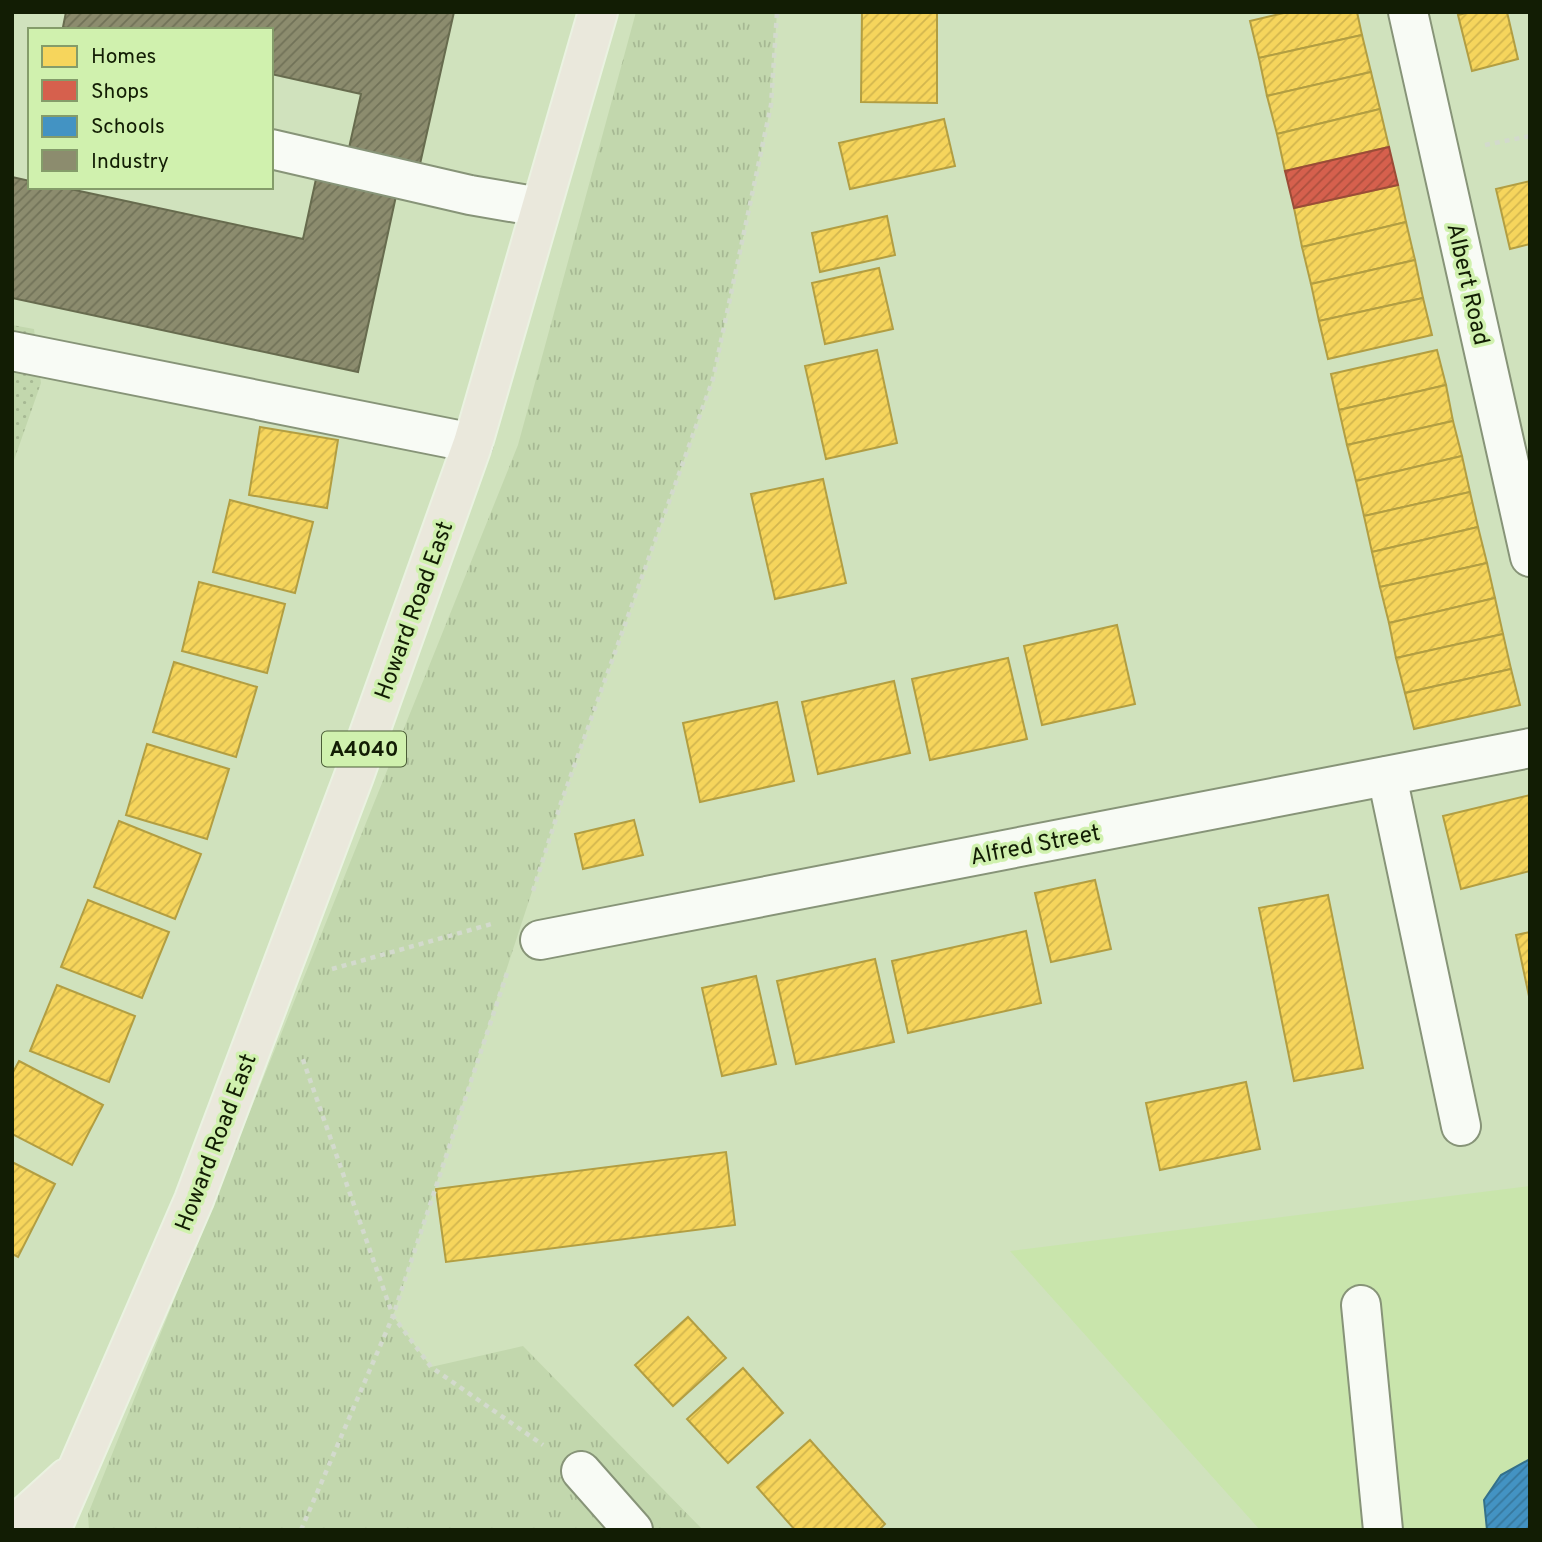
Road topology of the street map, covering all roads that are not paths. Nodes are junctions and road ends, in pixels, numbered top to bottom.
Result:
1 (598, 12) edge
2 (1408, 12) edge
3 (273, 149) edge
4 (540, 207) junction
5 (12, 351) edge
6 (473, 443) junction
7 (1530, 557) edge
8 (1530, 748) edge
9 (1387, 776) junction
10 (533, 927) road end
11 (1461, 1126) dead end
12 (1361, 1305) dead end
13 (79, 1468) junction
14 (581, 1471) road end
15 (12, 1528) edge
16 (51, 1530) edge
17 (633, 1530) edge
18 (1383, 1530) edge

1 - 4 main road, Howard Road East / A4040
2 - 7 street, Albert Road
3 - 4 street
4 - 6 main road, Howard Road East / A4040
5 - 6 street
6 - 13 main road, Howard Road East / A4040
8 - 9 street, Alfred Street
9 - 10 street, Alfred Street
9 - 11 street
12 - 18 street
13 - 15 main road, Howard Road East / A4040
13 - 16 main road, Howard Road East / A4040
14 - 17 street

